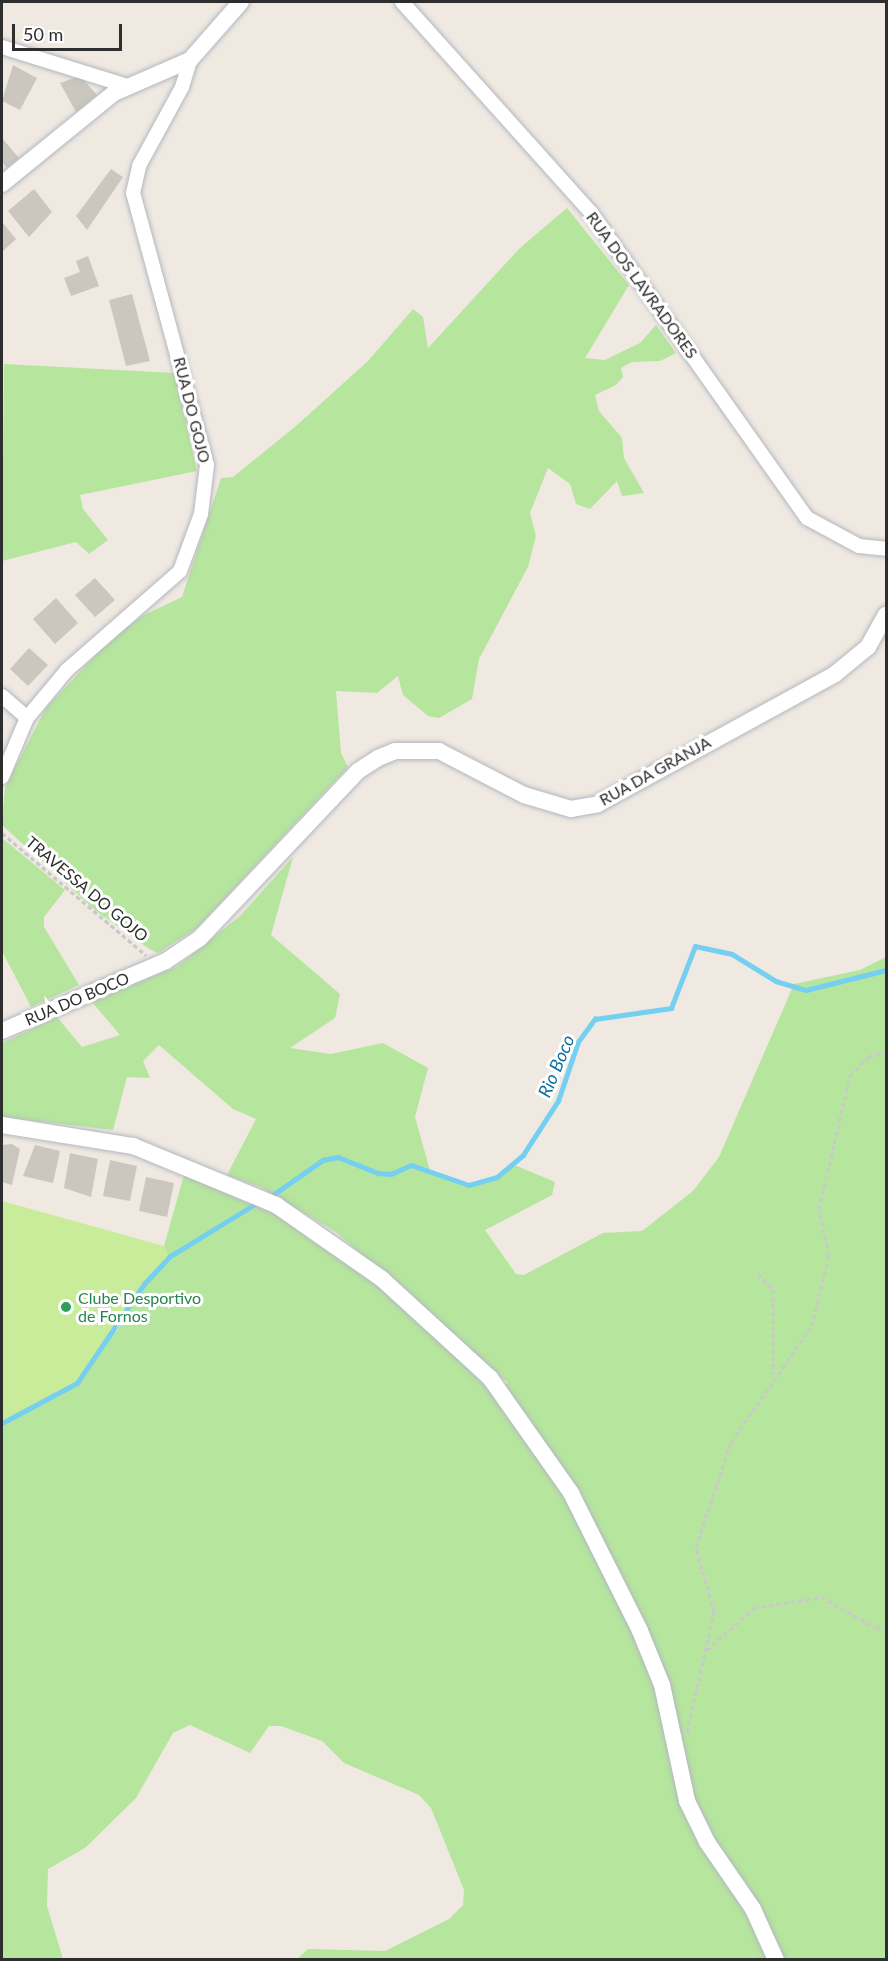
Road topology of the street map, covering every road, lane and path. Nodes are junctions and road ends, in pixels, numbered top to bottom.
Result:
1 (241, 2) edge
2 (402, 2) edge
3 (2, 46) edge
4 (190, 60) junction
5 (127, 86) junction
6 (2, 184) edge
7 (886, 549) edge
8 (886, 615) edge
9 (2, 696) edge
10 (27, 718) junction
11 (2, 777) edge
12 (2, 833) edge
13 (153, 966) junction
14 (2, 1031) edge
15 (886, 1052) edge
16 (2, 1125) edge
17 (758, 1273) dead end
18 (773, 1375) junction
19 (886, 1626) edge
20 (705, 1651) junction
21 (676, 1747) junction
22 (776, 1959) edge

1 - 4 street
2 - 7 street, RUA DOS LAVRADORES
3 - 5 street
4 - 5 street
4 - 10 street, RUA DO GOJO
5 - 6 street
8 - 13 street, RUA DA GRANJA
9 - 10 street
10 - 11 street, RUA DO GOJO
12 - 13 path, TRAVESSA DO GOJO
13 - 14 street, RUA DO BOCO
15 - 18 path
16 - 21 street
17 - 18 path
18 - 20 path
19 - 20 path
20 - 21 path
21 - 22 street

